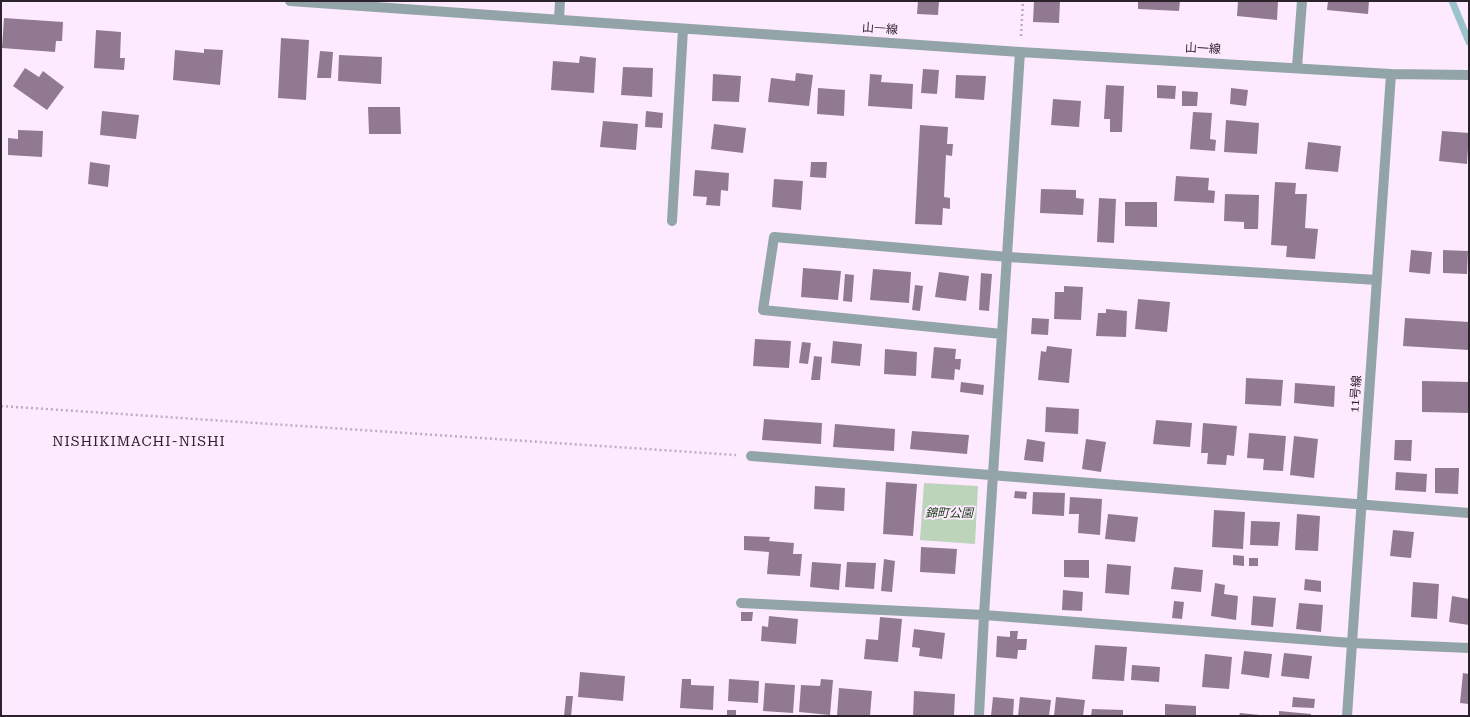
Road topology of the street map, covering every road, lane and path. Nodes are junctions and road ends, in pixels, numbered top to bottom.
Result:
1 (290, 1) edge
2 (560, 1) edge
3 (1023, 1) edge
4 (1302, 1) edge
5 (397, 4) edge
6 (559, 20) junction
7 (683, 29) junction
8 (1020, 52) junction
9 (1297, 67) junction
10 (1391, 74) junction
11 (1469, 75) edge
12 (672, 221) dead end
13 (1008, 257) junction
14 (1377, 280) junction
15 (1002, 334) junction
16 (1, 406) edge
17 (751, 456) joint
18 (994, 476) junction
19 (1362, 505) junction
20 (1469, 513) edge
21 (741, 603) dead end
22 (984, 615) junction
23 (1352, 643) junction
24 (1469, 648) edge
25 (979, 716) edge
26 (1347, 716) edge

1 - 5 street, 山一線
2 - 6 street
3 - 8 path
4 - 9 street
5 - 6 street, 山一線
6 - 7 street, 山一線
7 - 8 street, 山一線
7 - 12 street
8 - 9 street, 山一線
8 - 13 street
9 - 10 street, 山一線
10 - 11 street, 山一線
10 - 14 street, 11号線
13 - 14 street
13 - 15 street
13 - 15 street
14 - 19 street, 11号線
15 - 18 street
16 - 17 path
17 - 18 street
18 - 19 street
18 - 22 street
19 - 20 street
19 - 23 street, 11号線
21 - 22 street
22 - 23 street
22 - 25 street
23 - 24 street
23 - 26 street, 11号線

